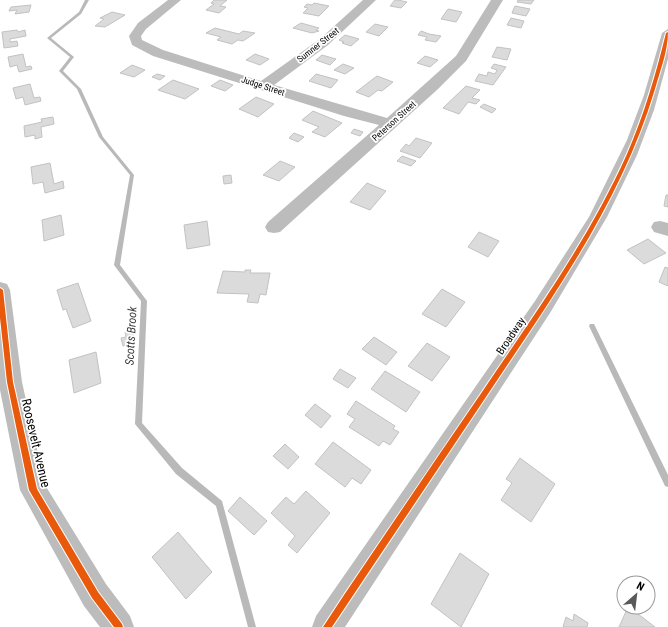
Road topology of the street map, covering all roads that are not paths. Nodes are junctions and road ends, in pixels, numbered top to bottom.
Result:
1 (175, 0) edge
2 (370, 0) edge
3 (497, 0) edge
4 (667, 38) edge
5 (263, 86) junction
6 (391, 124) junction
7 (274, 227) dead end
8 (1, 300) edge
9 (5, 380) edge
10 (119, 627) edge
11 (327, 627) edge

1 - 5 street, Judge Street
2 - 5 street, Sumner Street
3 - 6 street, Peterson Street
4 - 11 street, Broadway
5 - 6 street, Judge Street
6 - 7 street, Peterson Street
8 - 9 street, Roosevelt Avenue
9 - 10 street, Roosevelt Avenue

